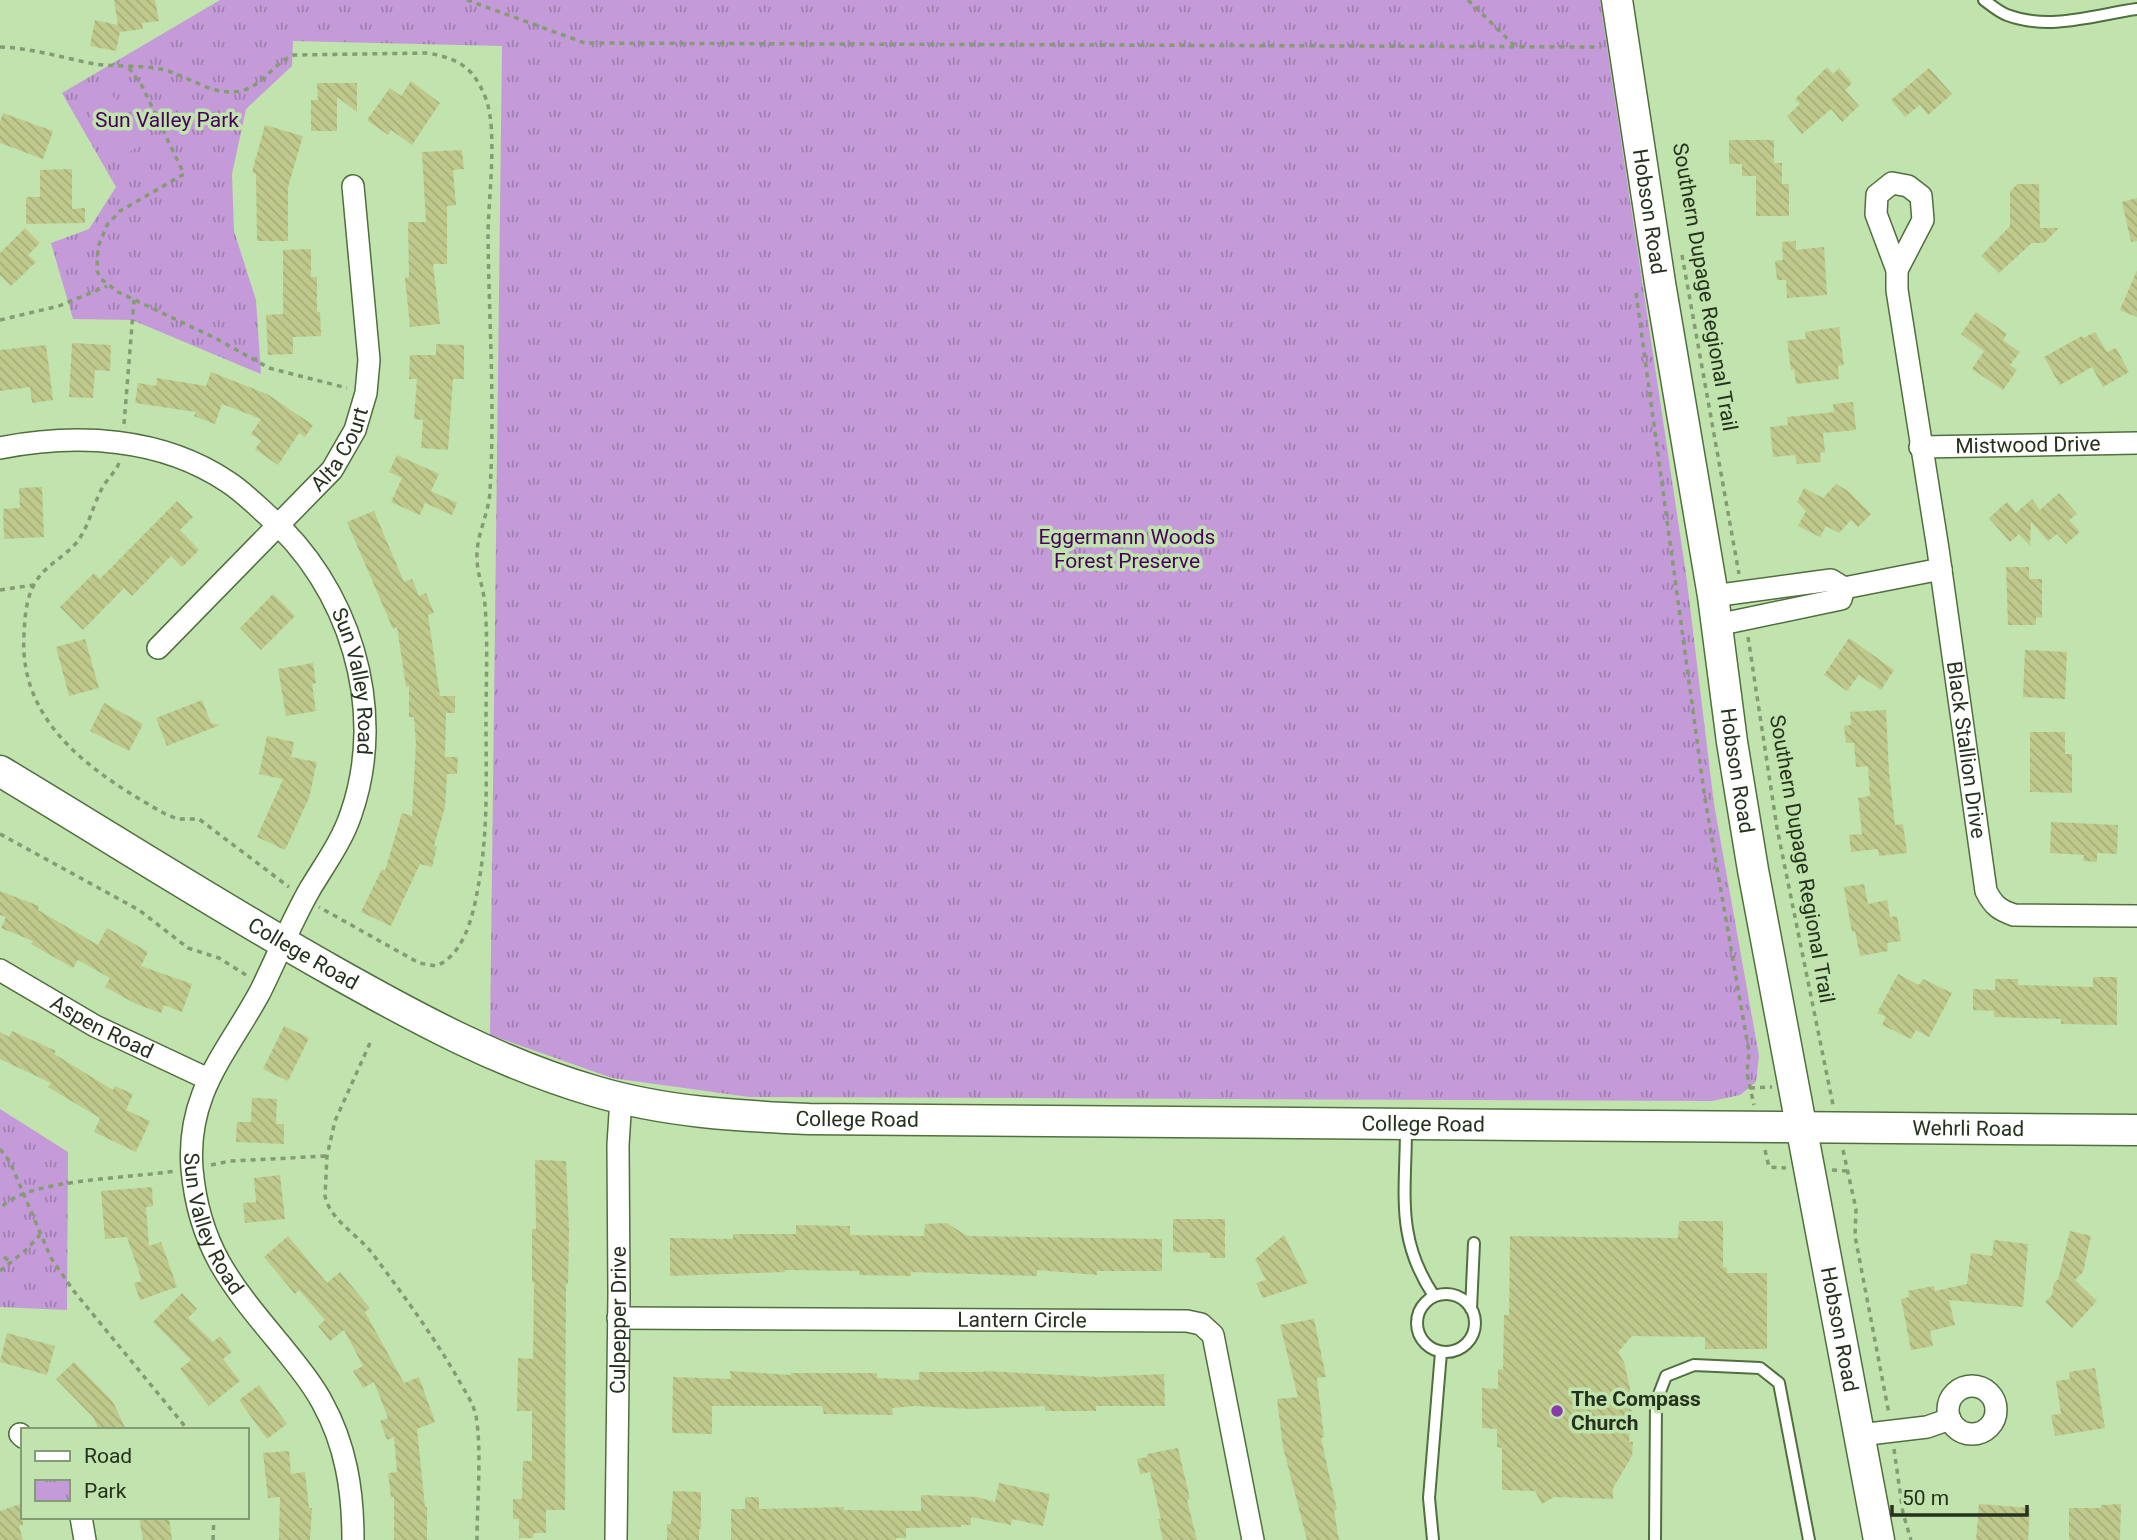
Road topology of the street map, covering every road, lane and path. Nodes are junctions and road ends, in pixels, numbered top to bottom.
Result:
1 (467, 0) edge
2 (1468, 0) edge
3 (1617, 0) edge
4 (1984, 0) edge
5 (2137, 9) edge
6 (1599, 35) dead end
7 (1516, 47) junction
8 (128, 68) dead end
9 (353, 186) dead end
10 (1682, 255) dead end
11 (1897, 270) dead end
12 (1635, 285) dead end
13 (107, 286) junction
14 (0, 320) edge
15 (366, 393) junction
16 (2137, 443) edge
17 (1920, 447) junction
18 (0, 448) edge
19 (279, 525) junction
20 (1941, 569) junction
21 (1740, 579) dead end
22 (34, 585) dead end
23 (1844, 588) junction
24 (0, 590) edge
25 (1715, 611) junction
26 (1747, 635) dead end
27 (158, 648) dead end
28 (0, 771) edge
29 (0, 834) edge
30 (2137, 916) edge
31 (284, 943) junction
32 (0, 970) edge
33 (246, 975) dead end
34 (370, 1043) dead end
35 (208, 1079) junction
36 (1751, 1088) dead end
37 (1829, 1088) dead end
38 (621, 1098) junction
39 (1406, 1124) junction
40 (1800, 1126) junction
41 (2137, 1130) edge
42 (0, 1149) edge
43 (327, 1156) junction
44 (192, 1168) junction
45 (1847, 1171) dead end
46 (23, 1193) junction
47 (3, 1206) dead end
48 (40, 1235) junction
49 (1474, 1243) dead end
50 (4, 1258) dead end
51 (12, 1262) junction
52 (0, 1271) edge
53 (1434, 1296) junction
54 (1471, 1309) junction
55 (618, 1318) junction
56 (1441, 1352) junction
57 (1889, 1412) dead end
58 (1950, 1419) dead end
59 (186, 1428) edge
60 (1860, 1435) junction
61 (1895, 1455) dead end
62 (80, 1519) edge
63 (214, 1519) edge
64 (85, 1540) edge
65 (214, 1540) edge
66 (353, 1540) edge
67 (477, 1540) edge
68 (616, 1540) edge
69 (1253, 1540) edge
70 (1433, 1540) edge
71 (1655, 1540) edge
72 (1809, 1540) edge
73 (1880, 1540) edge
74 (1911, 1540) edge

1 - 7 path
2 - 7 path
3 - 25 main road, Hobson Road
4 - 5 lane
6 - 7 path
8 - 13 path
9 - 15 street, Alta Court
10 - 21 path, Southern Dupage Regional Trail
11 - 17 street, Black Stallion Drive
12 - 36 path
13 - 14 path
13 - 15 path
15 - 19 street, Alta Court
16 - 17 street, Mistwood Drive
17 - 20 street, Black Stallion Drive
18 - 19 street, Sun Valley Road
19 - 27 street, Alta Court
19 - 31 street, Sun Valley Road
20 - 23 street
20 - 30 street, Black Stallion Drive
22 - 24 path
23 - 25 street
23 - 25 street
25 - 40 main road, Hobson Road
26 - 37 path, Southern Dupage Regional Trail
28 - 31 main road, College Road
29 - 33 path
31 - 35 street, Sun Valley Road
31 - 38 main road, College Road
32 - 35 street, Aspen Road
34 - 43 path
35 - 44 street, Sun Valley Road
38 - 39 main road, College Road
38 - 55 street, Culpepper Drive
39 - 40 main road, College Road
39 - 53 lane
40 - 41 main road, Wehrli Road
40 - 60 main road, Hobson Road
42 - 46 path
43 - 44 path
43 - 67 path
44 - 46 path
44 - 66 street, Sun Valley Road
45 - 57 path
46 - 47 path
46 - 48 path
48 - 51 path
48 - 59 path
49 - 54 lane
50 - 51 path
51 - 52 path
53 - 54 lane
53 - 56 lane
54 - 56 lane
55 - 68 street, Culpepper Drive
55 - 69 street, Lantern Circle
56 - 70 lane
58 - 60 street
60 - 73 main road, Hobson Road
61 - 74 path
62 - 64 street
63 - 65 path
71 - 72 lane

